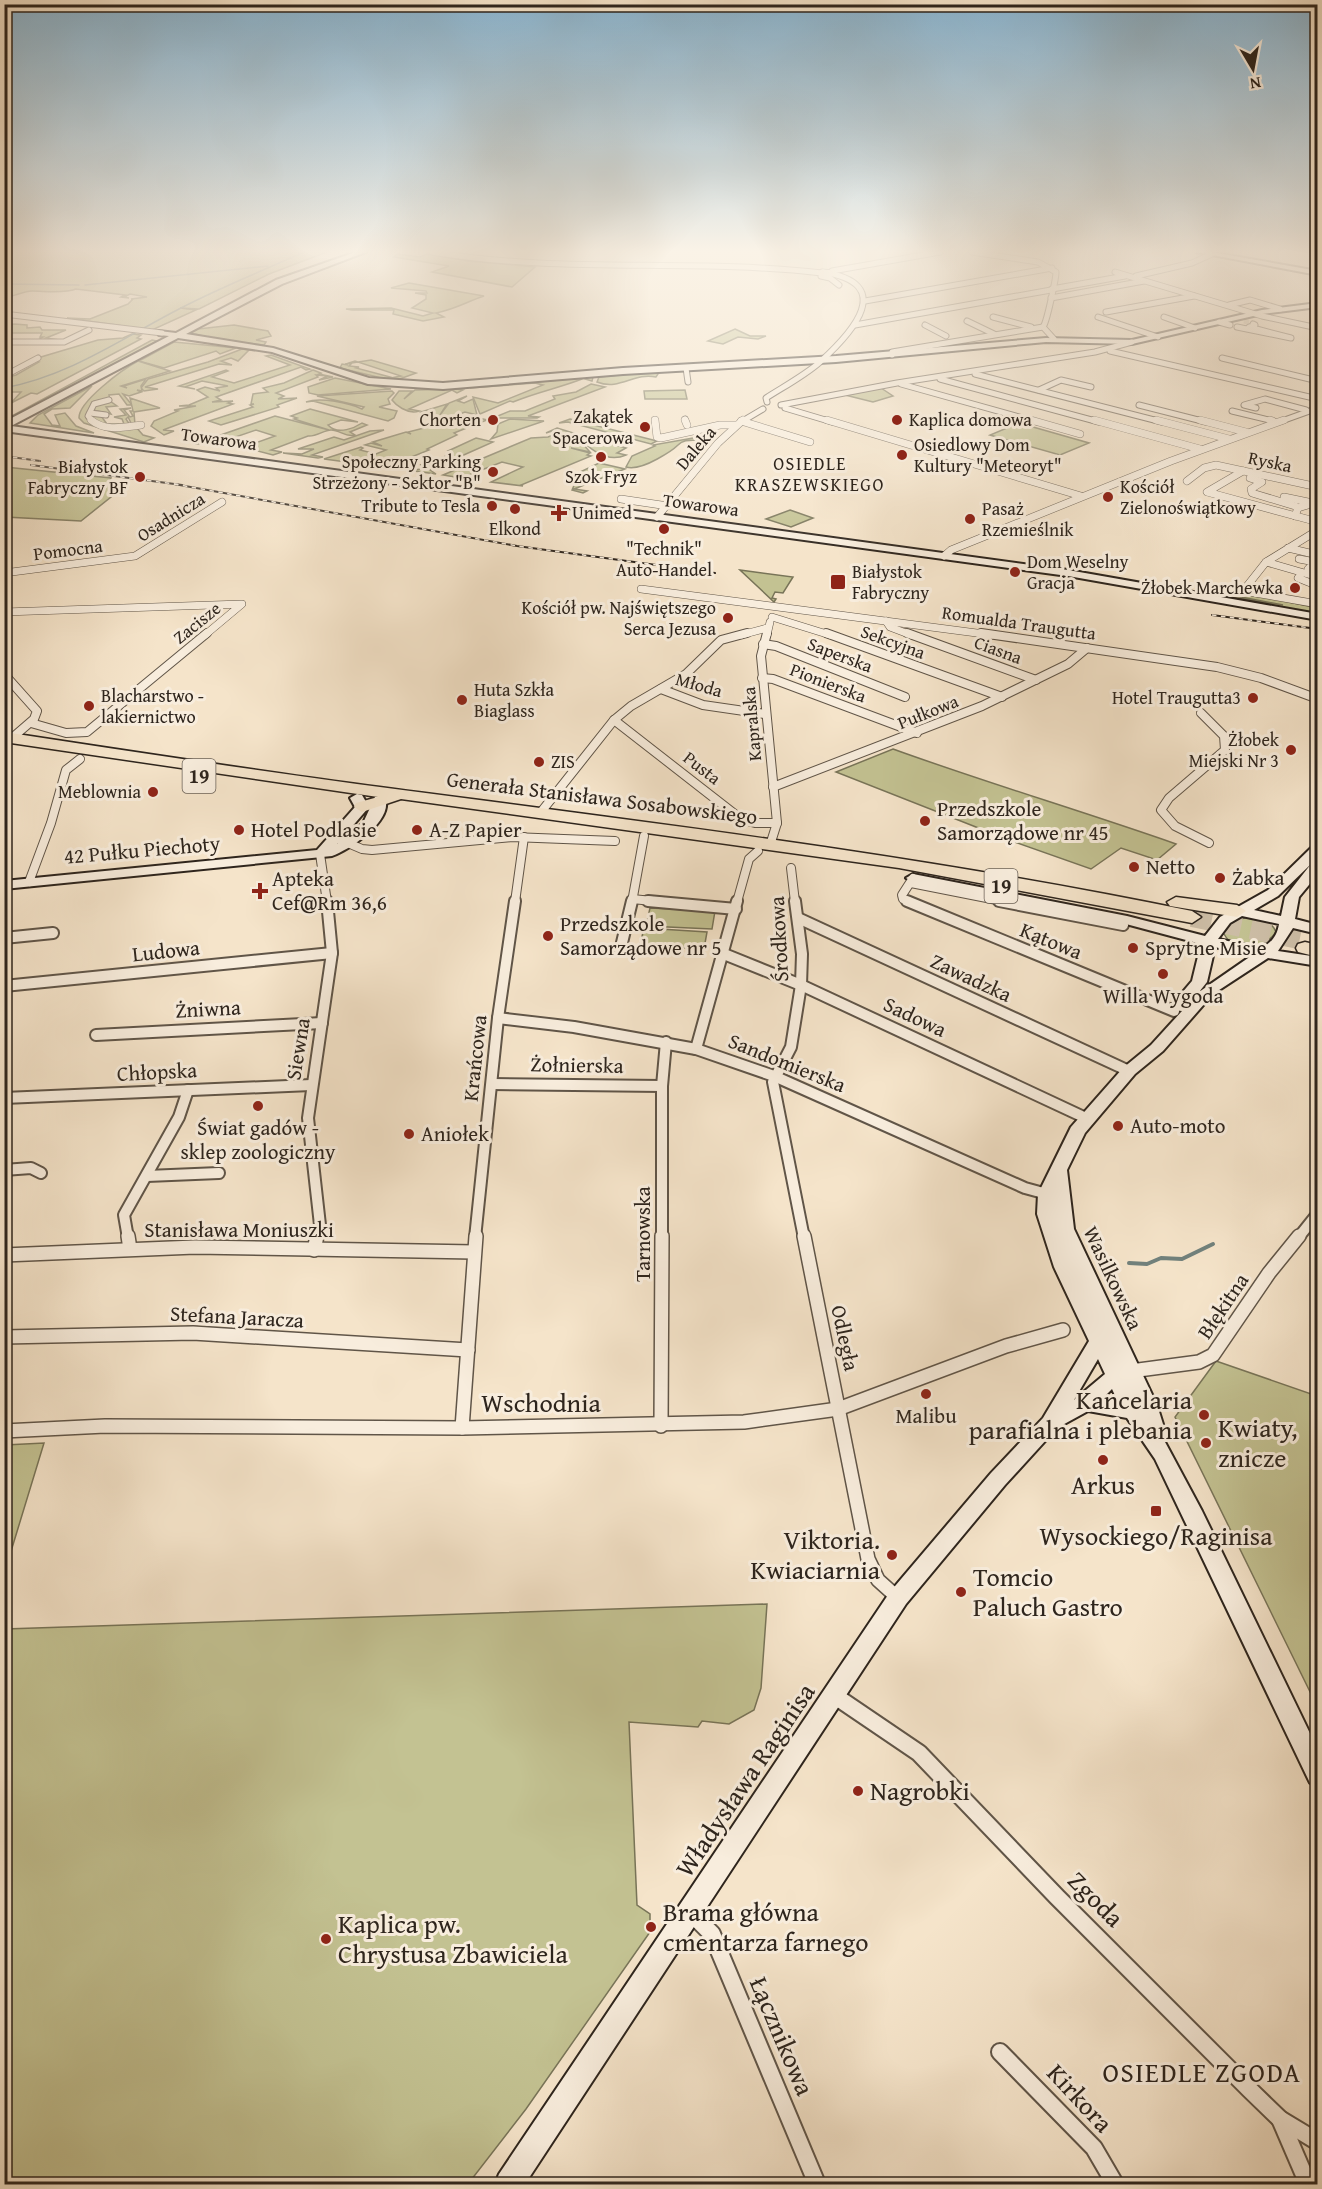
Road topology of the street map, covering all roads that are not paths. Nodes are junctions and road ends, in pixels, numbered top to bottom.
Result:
1 (131, 354) edge
2 (285, 354) edge
3 (827, 354) edge
4 (901, 354) edge
5 (1082, 354) edge
6 (1125, 354) edge
7 (892, 355) joint
8 (38, 358) dead end
9 (1222, 358) dead end
10 (821, 360) junction
11 (686, 368) junction
12 (10, 372) edge
13 (969, 373) junction
14 (935, 377) junction
15 (1018, 378) dead end
16 (1010, 379) junction
17 (1002, 381) junction
18 (1317, 381) edge
19 (897, 383) junction
20 (690, 384) dead end
21 (1031, 384) dead end
22 (1079, 389) dead end
23 (1039, 390) junction
24 (1317, 399) edge
25 (109, 400) dead end
26 (767, 402) junction
27 (1139, 405) dead end
28 (777, 408) junction
29 (1256, 408) dead end
30 (1317, 408) edge
31 (763, 409) junction
32 (1308, 410) junction
33 (1232, 411) dead end
34 (90, 413) junction
35 (106, 415) dead end
36 (655, 420) dead end
37 (1274, 421) junction
38 (738, 423) junction
39 (5, 424) edge
40 (141, 424) dead end
41 (1246, 432) junction
42 (1080, 434) dead end
43 (648, 436) dead end
44 (660, 438) junction
45 (1229, 439) junction
46 (810, 442) dead end
47 (1200, 449) junction
48 (1240, 473) junction
49 (1187, 482) dead end
50 (1317, 487) edge
51 (1260, 495) junction
52 (1081, 496) junction
53 (621, 499) dead end
54 (222, 502) dead end
55 (668, 506) junction
56 (1298, 508) junction
57 (1295, 516) junction
58 (657, 517) junction
59 (1317, 522) edge
60 (1317, 530) edge
61 (1288, 548) junction
62 (1311, 555) edge
63 (135, 556) joint
64 (944, 556) junction
65 (1299, 559) junction
66 (1266, 562) junction
67 (1292, 565) dead end
68 (1305, 571) junction
69 (4, 573) edge
70 (1317, 575) edge
71 (1248, 584) junction
72 (1317, 586) edge
73 (641, 589) dead end
74 (1317, 599) edge
75 (1317, 604) edge
76 (781, 608) junction
77 (4, 612) edge
78 (772, 617) junction
79 (1317, 617) edge
80 (886, 621) junction
81 (767, 628) junction
82 (762, 644) junction
83 (1087, 648) junction
84 (4, 674) edge
85 (762, 678) junction
86 (1036, 680) junction
87 (661, 689) junction
88 (905, 697) dead end
89 (1002, 697) junction
90 (1317, 699) edge
91 (1201, 713) dead end
92 (765, 714) junction
93 (614, 720) junction
94 (31, 723) junction
95 (917, 733) junction
96 (7, 741) edge
97 (80, 759) junction
98 (272, 781) junction
99 (773, 787) junction
100 (404, 795) junction
101 (380, 800) junction
102 (359, 802) junction
103 (541, 812) junction
104 (777, 823) junction
105 (644, 836) junction
106 (524, 837) junction
107 (615, 841) dead end
108 (1209, 843) dead end
109 (333, 846) junction
110 (764, 846) junction
111 (1317, 849) edge
112 (843, 854) junction
113 (811, 858) junction
114 (1317, 864) edge
115 (791, 868) dead end
116 (912, 881) junction
117 (29, 882) junction
118 (4, 885) edge
119 (632, 898) junction
120 (736, 909) junction
121 (1237, 911) junction
122 (798, 918) junction
123 (1287, 922) junction
124 (1123, 925) dead end
125 (53, 933) dead end
126 (4, 938) edge
127 (1209, 941) junction
128 (1314, 946) edge
129 (620, 951) dead end
130 (332, 953) junction
131 (724, 954) junction
132 (1267, 954) junction
133 (801, 985) junction
134 (4, 986) edge
135 (1174, 1011) junction
136 (498, 1018) junction
137 (322, 1023) junction
138 (96, 1035) dead end
139 (666, 1042) junction
140 (696, 1049) junction
141 (1134, 1066) junction
142 (774, 1076) junction
143 (492, 1084) junction
144 (311, 1085) junction
145 (662, 1086) junction
146 (188, 1090) junction
147 (4, 1098) edge
148 (1088, 1119) junction
149 (1059, 1166) junction
150 (4, 1170) edge
151 (41, 1173) dead end
152 (219, 1173) dead end
153 (147, 1176) junction
154 (1041, 1192) junction
155 (1317, 1214) edge
156 (130, 1249) junction
157 (314, 1250) junction
158 (474, 1252) junction
159 (4, 1255) edge
160 (1063, 1329) dead end
161 (4, 1337) edge
162 (1100, 1341) junction
163 (468, 1350) junction
164 (1124, 1373) junction
165 (1085, 1403) junction
166 (838, 1409) junction
167 (1133, 1412) junction
168 (1050, 1424) junction
169 (661, 1426) junction
170 (462, 1428) junction
171 (4, 1431) edge
172 (1163, 1455) junction
173 (898, 1598) junction
174 (835, 1696) junction
175 (1317, 1776) edge
176 (691, 1913) junction
177 (1000, 2052) dead end
178 (1280, 2119) junction
179 (1315, 2140) edge
180 (509, 2184) edge
181 (817, 2184) edge
182 (1115, 2184) edge
183 (1308, 2184) edge

1 - 39 street
2 - 11 street
3 - 10 street
4 - 7 street
5 - 13 street
6 - 24 street
7 - 10 street
8 - 12 street
9 - 18 street
10 - 11 street
10 - 26 street
11 - 20 street
13 - 14 street
13 - 17 street
14 - 19 street
14 - 47 street
15 - 16 street
16 - 17 street
16 - 21 street
17 - 23 street
19 - 28 street
19 - 42 street
22 - 23 street
23 - 45 street
25 - 34 street
26 - 28 street
26 - 31 street
27 - 41 street
28 - 31 street
28 - 52 street
29 - 32 street
30 - 32 street
31 - 38 street
32 - 37 street
33 - 37 street
34 - 35 street
34 - 40 street
36 - 44 street
37 - 41 street
38 - 44 street
38 - 46 street
38 - 55 street, Daleka
39 - 58 street, Towarowa
41 - 45 street
43 - 44 street
45 - 47 street
47 - 52 street
48 - 49 street, Ryska
48 - 50 street, Ryska
48 - 51 street
48 - 57 street
51 - 56 street
51 - 56 street
52 - 64 street
53 - 55 street
54 - 63 street, Osadnicza
55 - 58 street, Daleka
56 - 57 street
57 - 59 street
58 - 64 street, Towarowa
60 - 61 street
61 - 62 street
61 - 66 street
62 - 65 street
63 - 69 street, Pomocna
64 - 79 street, Towarowa
65 - 67 street
65 - 68 street
66 - 68 street
66 - 71 street
68 - 70 street
68 - 72 street
71 - 74 street
71 - 75 street
73 - 76 street, Romualda Traugutta
76 - 78 street, Kapralska
76 - 80 street, Romualda Traugutta
77 - 94 street, Zacisze
78 - 81 street, Kapralska
78 - 89 street, Sekcyjna
80 - 83 street, Romualda Traugutta
80 - 86 street, Ciasna
81 - 82 street, Kapralska
81 - 87 street
82 - 85 street, Kapralska
82 - 88 street, Saperska
83 - 86 street, Pułkowa
83 - 90 street, Romualda Traugutta
84 - 94 street
85 - 92 street, Kapralska
85 - 95 street, Pionierska
86 - 89 street, Pułkowa
87 - 92 street, Młoda
87 - 93 street
89 - 95 street, Pułkowa
91 - 108 street
92 - 99 street, Kapralska
93 - 103 street
93 - 104 street, Pusta
94 - 96 street
95 - 99 street, Pułkowa
96 - 97 highway, Generała Stanisława Sosabowskiego / 19
96 - 98 highway, Generała Stanisława Sosabowskiego / 19
97 - 98 highway, Generała Stanisława Sosabowskiego / 19
97 - 117 street
98 - 100 highway, Generała Stanisława Sosabowskiego / 19
98 - 102 highway, Generała Stanisława Sosabowskiego / 19
99 - 104 street, Kapralska
100 - 101 highway
100 - 103 highway, Generała Stanisława Sosabowskiego / 19
101 - 102 highway
101 - 105 highway, Generała Stanisława Sosabowskiego / 19
101 - 109 street
102 - 109 street
103 - 110 highway, Generała Stanisława Sosabowskiego / 19
104 - 110 street, Kapralska
105 - 110 highway, Generała Stanisława Sosabowskiego / 19
105 - 119 street
106 - 107 street, 42 Pułku Piechoty
106 - 109 street, 42 Pułku Piechoty
106 - 136 street, Krańcowa
109 - 117 street, 42 Pułku Piechoty
109 - 130 street, Siewna
110 - 112 highway, Generała Stanisława Sosabowskiego / 19
110 - 113 highway, Generała Stanisława Sosabowskiego / 19
110 - 120 street, Kapralska
111 - 121 street
112 - 113 highway, Generała Stanisława Sosabowskiego / 19
112 - 121 highway
113 - 116 highway
114 - 123 street
115 - 122 street, Środkowa
116 - 124 street
116 - 127 street
116 - 135 street, Kątowa
117 - 118 street, 42 Pułku Piechoty
119 - 120 street
119 - 129 street
120 - 131 street, Kapralska
121 - 123 street
121 - 127 street
122 - 133 street, Środkowa
122 - 141 street, Zawadzka
123 - 128 street
123 - 132 street
125 - 126 street
127 - 132 street
127 - 135 street, Wasilkowska
128 - 132 street
130 - 134 street, Ludowa
130 - 137 street, Siewna
131 - 133 street, Sadowa
131 - 140 street, Kapralska
132 - 141 street, Wasilkowska
133 - 142 street, Środkowa
133 - 148 street, Sadowa
135 - 141 street, Wasilkowska
136 - 139 street, Sandomierska
136 - 143 street, Krańcowa
137 - 138 street, Żniwna
137 - 144 street, Siewna
139 - 140 street, Sandomierska
139 - 145 street, Tarnowska
140 - 142 street, Sandomierska
141 - 148 street, Wasilkowska
142 - 154 street, Sandomierska
142 - 166 street, Odległa
143 - 145 street, Żołnierska
143 - 158 street, Krańcowa
144 - 146 street, Chłopska
144 - 157 street, Siewna
145 - 169 street, Tarnowska
146 - 147 street, Chłopska
146 - 153 street
148 - 149 street, Wasilkowska
149 - 154 street, Wasilkowska
149 - 164 street, Wasilkowska
150 - 151 street
152 - 153 street
153 - 156 street
154 - 162 street, Wasilkowska
155 - 164 street, Błękitna
156 - 157 street, Stanisława Moniuszki
156 - 159 street, Stanisława Moniuszki
157 - 158 street, Stanisława Moniuszki
158 - 163 street, Krańcowa
160 - 166 street, Wschodnia
161 - 163 street, Stefana Jaracza
162 - 164 street, Wasilkowska
162 - 168 street, Władysława Raginisa
163 - 170 street, Krańcowa
164 - 165 street, Władysława Raginisa
164 - 167 street
164 - 172 street
165 - 167 street
165 - 168 street, Władysława Raginisa
166 - 169 street, Wschodnia
166 - 173 street, Odległa
167 - 172 street
168 - 173 street, Władysława Raginisa
169 - 170 street, Wschodnia
170 - 171 street, Wschodnia
172 - 175 street
173 - 174 street, Władysława Raginisa
174 - 176 street, Władysława Raginisa
174 - 178 street, Zgoda
176 - 180 street, Władysława Raginisa
176 - 181 street, Łącznikowa
177 - 182 street, Kirkora
178 - 179 street, Zgoda
178 - 183 street

